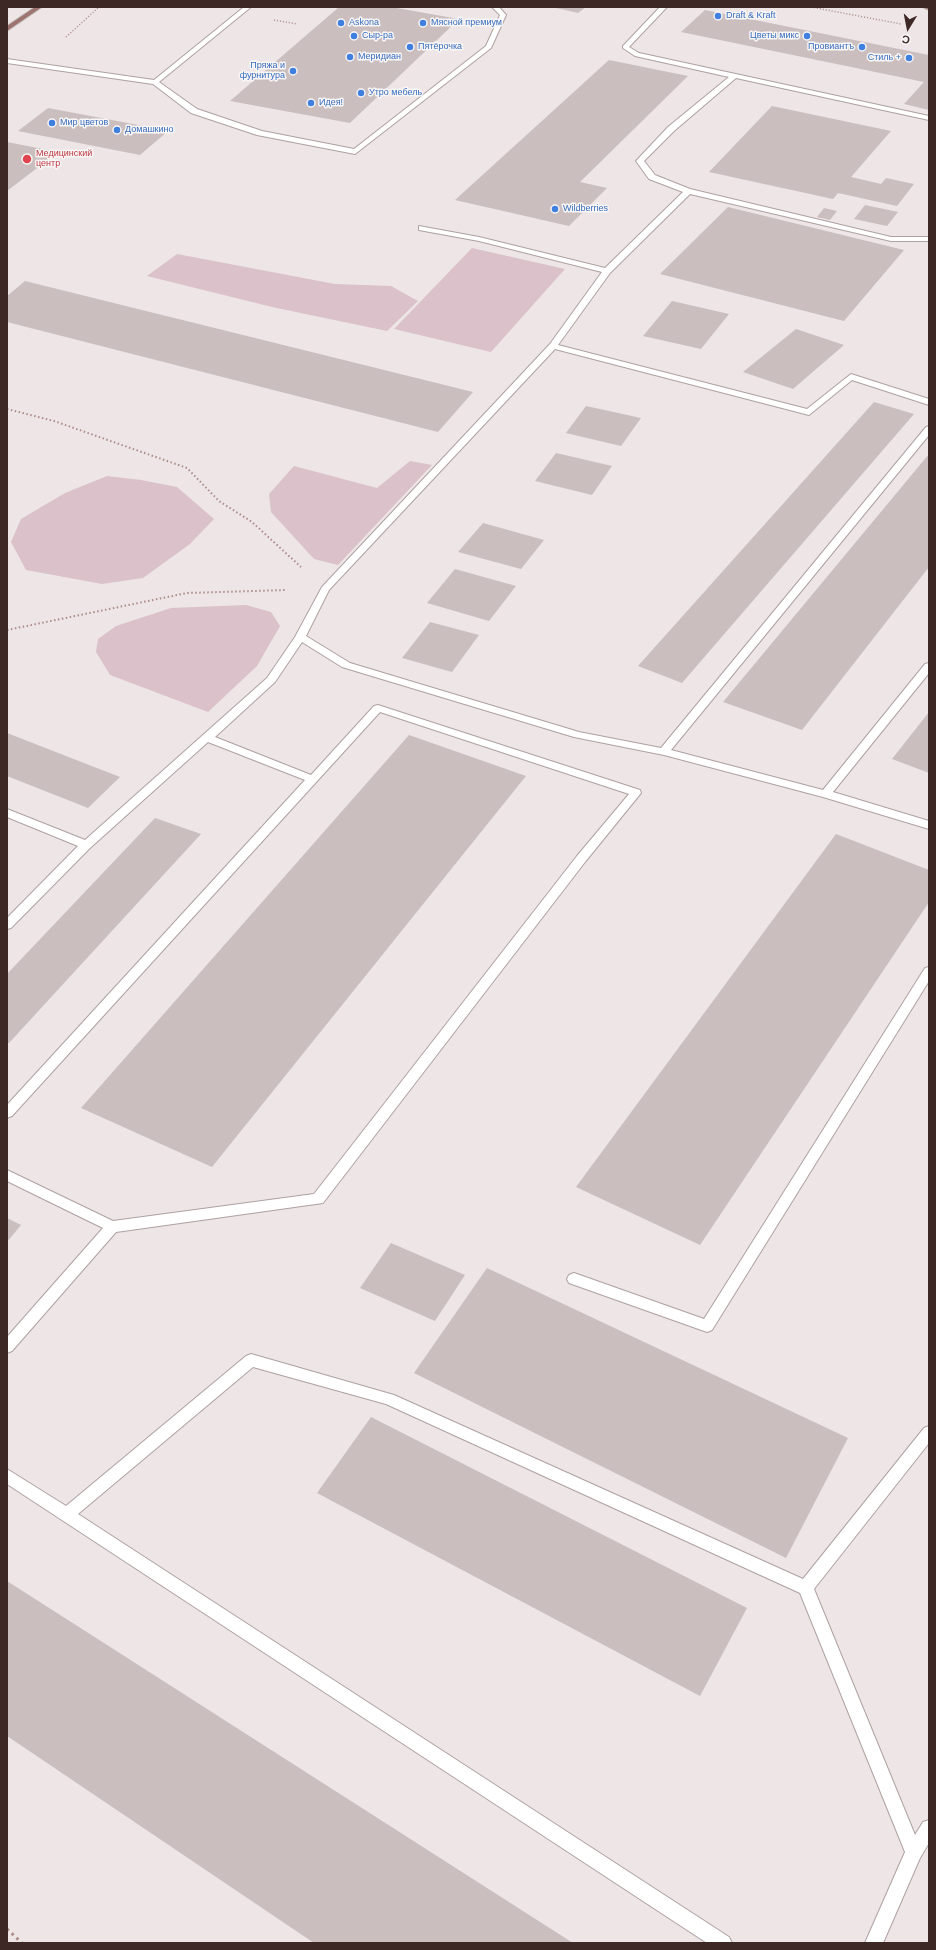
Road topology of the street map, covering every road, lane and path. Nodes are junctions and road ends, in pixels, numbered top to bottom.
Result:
1 (39, 7) edge
2 (248, 7) edge
3 (495, 7) edge
4 (664, 7) edge
5 (811, 7) edge
6 (926, 7) edge
7 (929, 8) edge
8 (906, 25) dead end
9 (7, 30) edge
10 (7, 61) edge
11 (733, 77) junction
12 (155, 82) junction
13 (929, 118) edge
14 (688, 191) junction
15 (422, 228) dead end
16 (929, 239) edge
17 (607, 271) junction
18 (553, 346) junction
19 (929, 402) edge
20 (7, 409) edge
21 (929, 429) edge
22 (325, 589) junction
23 (7, 630) edge
24 (300, 637) junction
25 (929, 666) edge
26 (206, 738) junction
27 (664, 752) junction
28 (312, 779) junction
29 (826, 794) junction
30 (7, 813) edge
31 (929, 825) edge
32 (86, 845) junction
33 (7, 925) edge
34 (929, 971) edge
35 (7, 1113) edge
36 (7, 1175) edge
37 (112, 1227) junction
38 (574, 1279) dead end
39 (7, 1347) edge
40 (929, 1432) edge
41 (7, 1476) edge
42 (67, 1514) junction
43 (806, 1588) junction
44 (929, 1828) edge
45 (914, 1852) junction
46 (7, 1929) edge
47 (22, 1943) edge
48 (723, 1943) edge
49 (874, 1943) edge

1 - 9 main road
2 - 12 lane
3 - 12 lane
4 - 11 lane
5 - 8 path
6 - 7 main road
10 - 12 lane
11 - 13 lane
11 - 14 lane
14 - 16 lane
14 - 17 lane
15 - 17 lane
17 - 18 lane
18 - 19 lane
18 - 22 lane
20 - 22 path
21 - 27 lane
22 - 23 path
22 - 24 lane
24 - 26 lane
24 - 27 lane
25 - 29 lane
26 - 28 lane
26 - 32 lane
27 - 29 lane
28 - 35 lane
28 - 37 lane
29 - 31 lane
30 - 32 lane
32 - 33 lane
34 - 38 lane
36 - 37 lane
37 - 39 lane
40 - 43 lane
41 - 42 lane
42 - 43 lane
42 - 48 lane
43 - 45 lane
44 - 45 lane
45 - 49 lane
46 - 47 path

